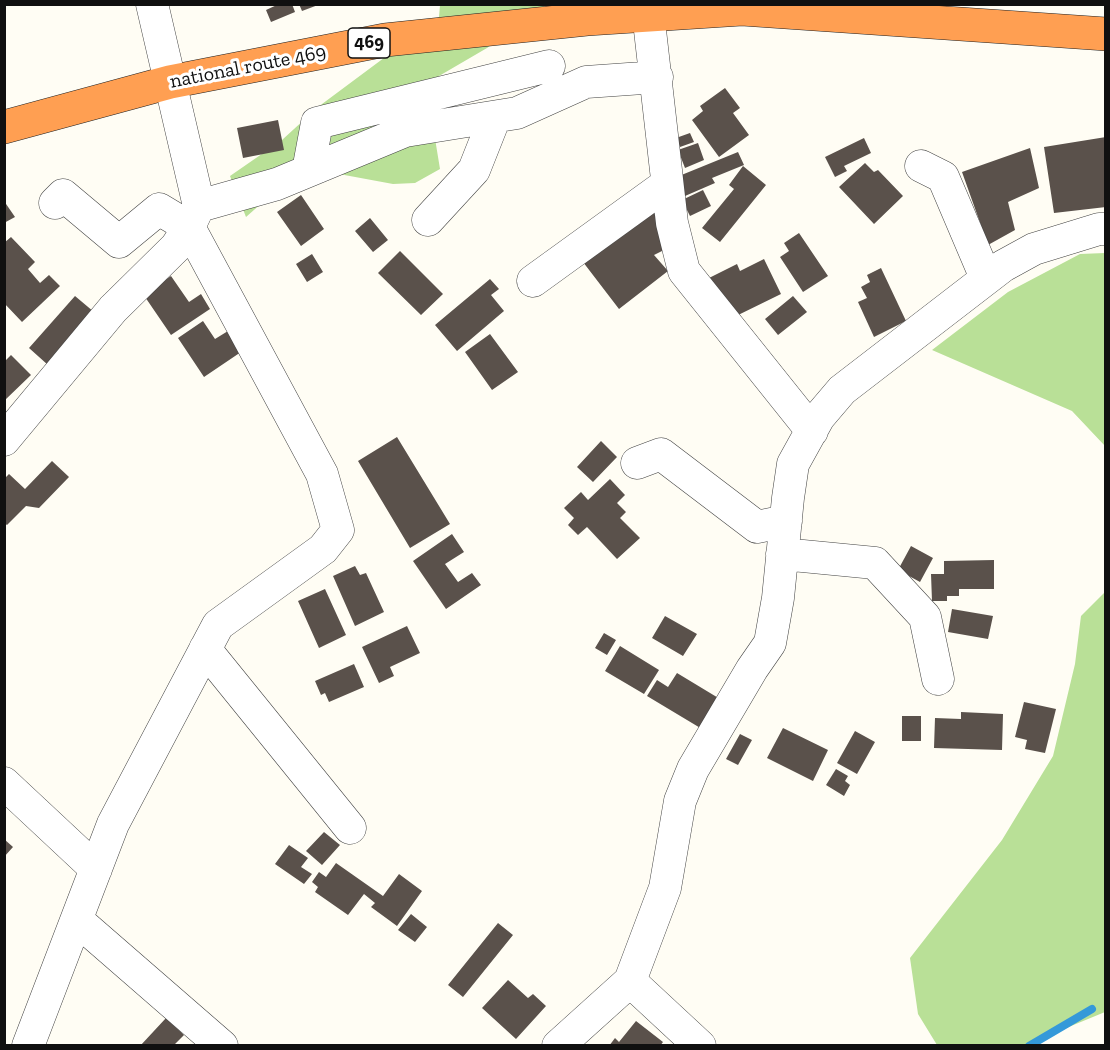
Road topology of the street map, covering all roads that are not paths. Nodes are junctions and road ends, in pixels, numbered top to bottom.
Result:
1 (152, 4) edge
2 (648, 9) edge
3 (1106, 34) edge
4 (549, 66) dead end
5 (657, 77) junction
6 (170, 82) junction
7 (495, 117) junction
8 (4, 127) edge
9 (921, 166) dead end
10 (308, 171) junction
11 (667, 184) junction
12 (55, 203) dead end
13 (194, 216) junction
14 (428, 220) dead end
15 (1106, 229) edge
16 (986, 278) junction
17 (533, 282) dead end
18 (812, 431) junction
19 (4, 440) edge
20 (637, 463) dead end
21 (786, 521) junction
22 (782, 554) junction
23 (205, 649) junction
24 (938, 679) dead end
25 (4, 783) edge
26 (350, 828) dead end
27 (96, 869) junction
28 (77, 920) junction
29 (630, 981) junction
30 (28, 1046) edge
31 (222, 1046) edge
32 (558, 1046) edge
33 (700, 1046) edge

1 - 6 street
2 - 3 highway, national route 469 / 469
2 - 5 street
2 - 6 highway, national route 469 / 469
4 - 10 street
5 - 7 street
5 - 11 street
6 - 8 highway, national route 469 / 469
6 - 13 street
7 - 10 street
7 - 14 street
9 - 16 street
10 - 13 street
11 - 17 street
11 - 18 street
12 - 13 street
13 - 19 street
13 - 23 street
15 - 16 street
16 - 18 street
18 - 21 street
20 - 21 street
21 - 22 street
22 - 24 street
22 - 29 street
23 - 26 street
23 - 27 street
25 - 27 street
27 - 28 street
28 - 30 street
28 - 31 street
29 - 32 street
29 - 33 street

